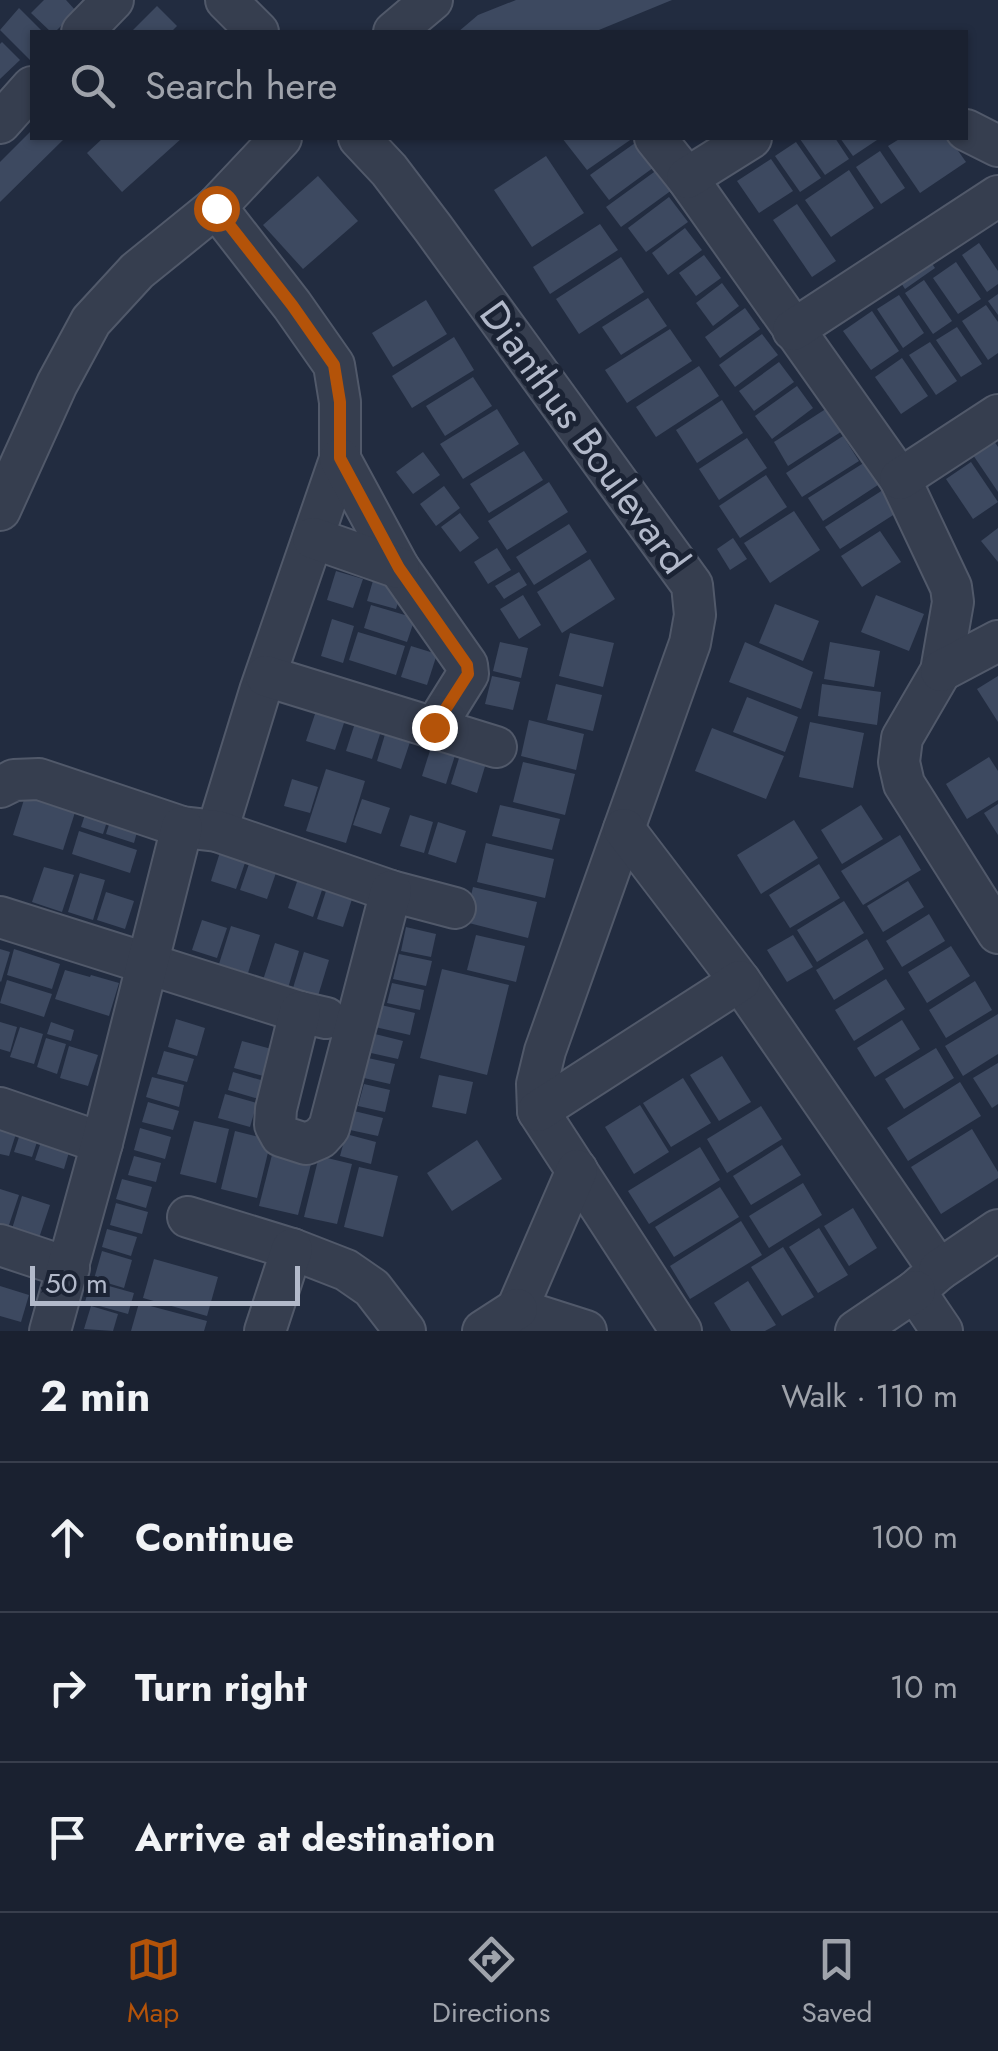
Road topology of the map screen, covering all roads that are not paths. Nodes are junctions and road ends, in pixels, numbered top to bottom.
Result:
1 (226, 0) edge
2 (432, 0) edge
3 (256, 30) edge
4 (396, 30) edge
5 (30, 89) edge
6 (0, 123) edge
7 (968, 131) edge
8 (279, 140) edge
9 (361, 140) edge
10 (657, 140) edge
11 (748, 140) edge
12 (998, 146) edge
13 (687, 178) junction
14 (998, 196) edge
15 (216, 208) junction
16 (792, 330) junction
17 (998, 416) edge
18 (340, 458) junction
19 (900, 480) junction
20 (0, 510) edge
21 (313, 538) junction
22 (399, 568) junction
23 (998, 642) edge
24 (941, 671) junction
25 (266, 676) junction
26 (434, 727) junction
27 (496, 747) dead end
28 (0, 787) edge
29 (199, 829) junction
30 (624, 829) junction
31 (391, 891) junction
32 (455, 908) dead end
33 (0, 917) edge
34 (998, 933) edge
35 (147, 962) junction
36 (740, 981) junction
37 (300, 1012) junction
38 (355, 1024) junction
39 (0, 1108) edge
40 (538, 1110) junction
41 (102, 1143) junction
42 (577, 1170) junction
43 (188, 1217) dead end
44 (998, 1230) edge
45 (0, 1245) edge
46 (292, 1250) junction
47 (69, 1268) junction
48 (927, 1280) junction
49 (518, 1309) junction
50 (50, 1331) edge
51 (265, 1331) edge
52 (405, 1331) edge
53 (483, 1331) edge
54 (586, 1331) edge
55 (681, 1331) edge
56 (856, 1331) edge
57 (942, 1331) edge

1 - 3 street
2 - 4 street
5 - 6 street
7 - 12 street
8 - 15 street
9 - 30 street, Dianthus Boulevard
10 - 13 street
11 - 13 street
13 - 16 street
14 - 16 street
15 - 18 street
15 - 20 street
16 - 19 street
17 - 19 street
18 - 21 street
18 - 22 street
19 - 24 street
21 - 22 street
21 - 25 street
22 - 26 street
23 - 24 street
24 - 34 street
25 - 26 street
25 - 29 street
26 - 27 street
28 - 29 street
29 - 31 street
29 - 35 street
30 - 36 street
30 - 40 street, Dianthus Boulevard
31 - 32 street
31 - 38 street
33 - 35 street
35 - 37 street
35 - 41 street
36 - 40 street
36 - 48 street
37 - 38 street
37 - 38 street
39 - 41 street
40 - 42 street
41 - 47 street
42 - 49 street
42 - 55 street
43 - 46 street
44 - 48 street
45 - 47 street
46 - 51 street
46 - 52 street
47 - 50 street
48 - 56 street
48 - 57 street
49 - 53 street
49 - 54 street

